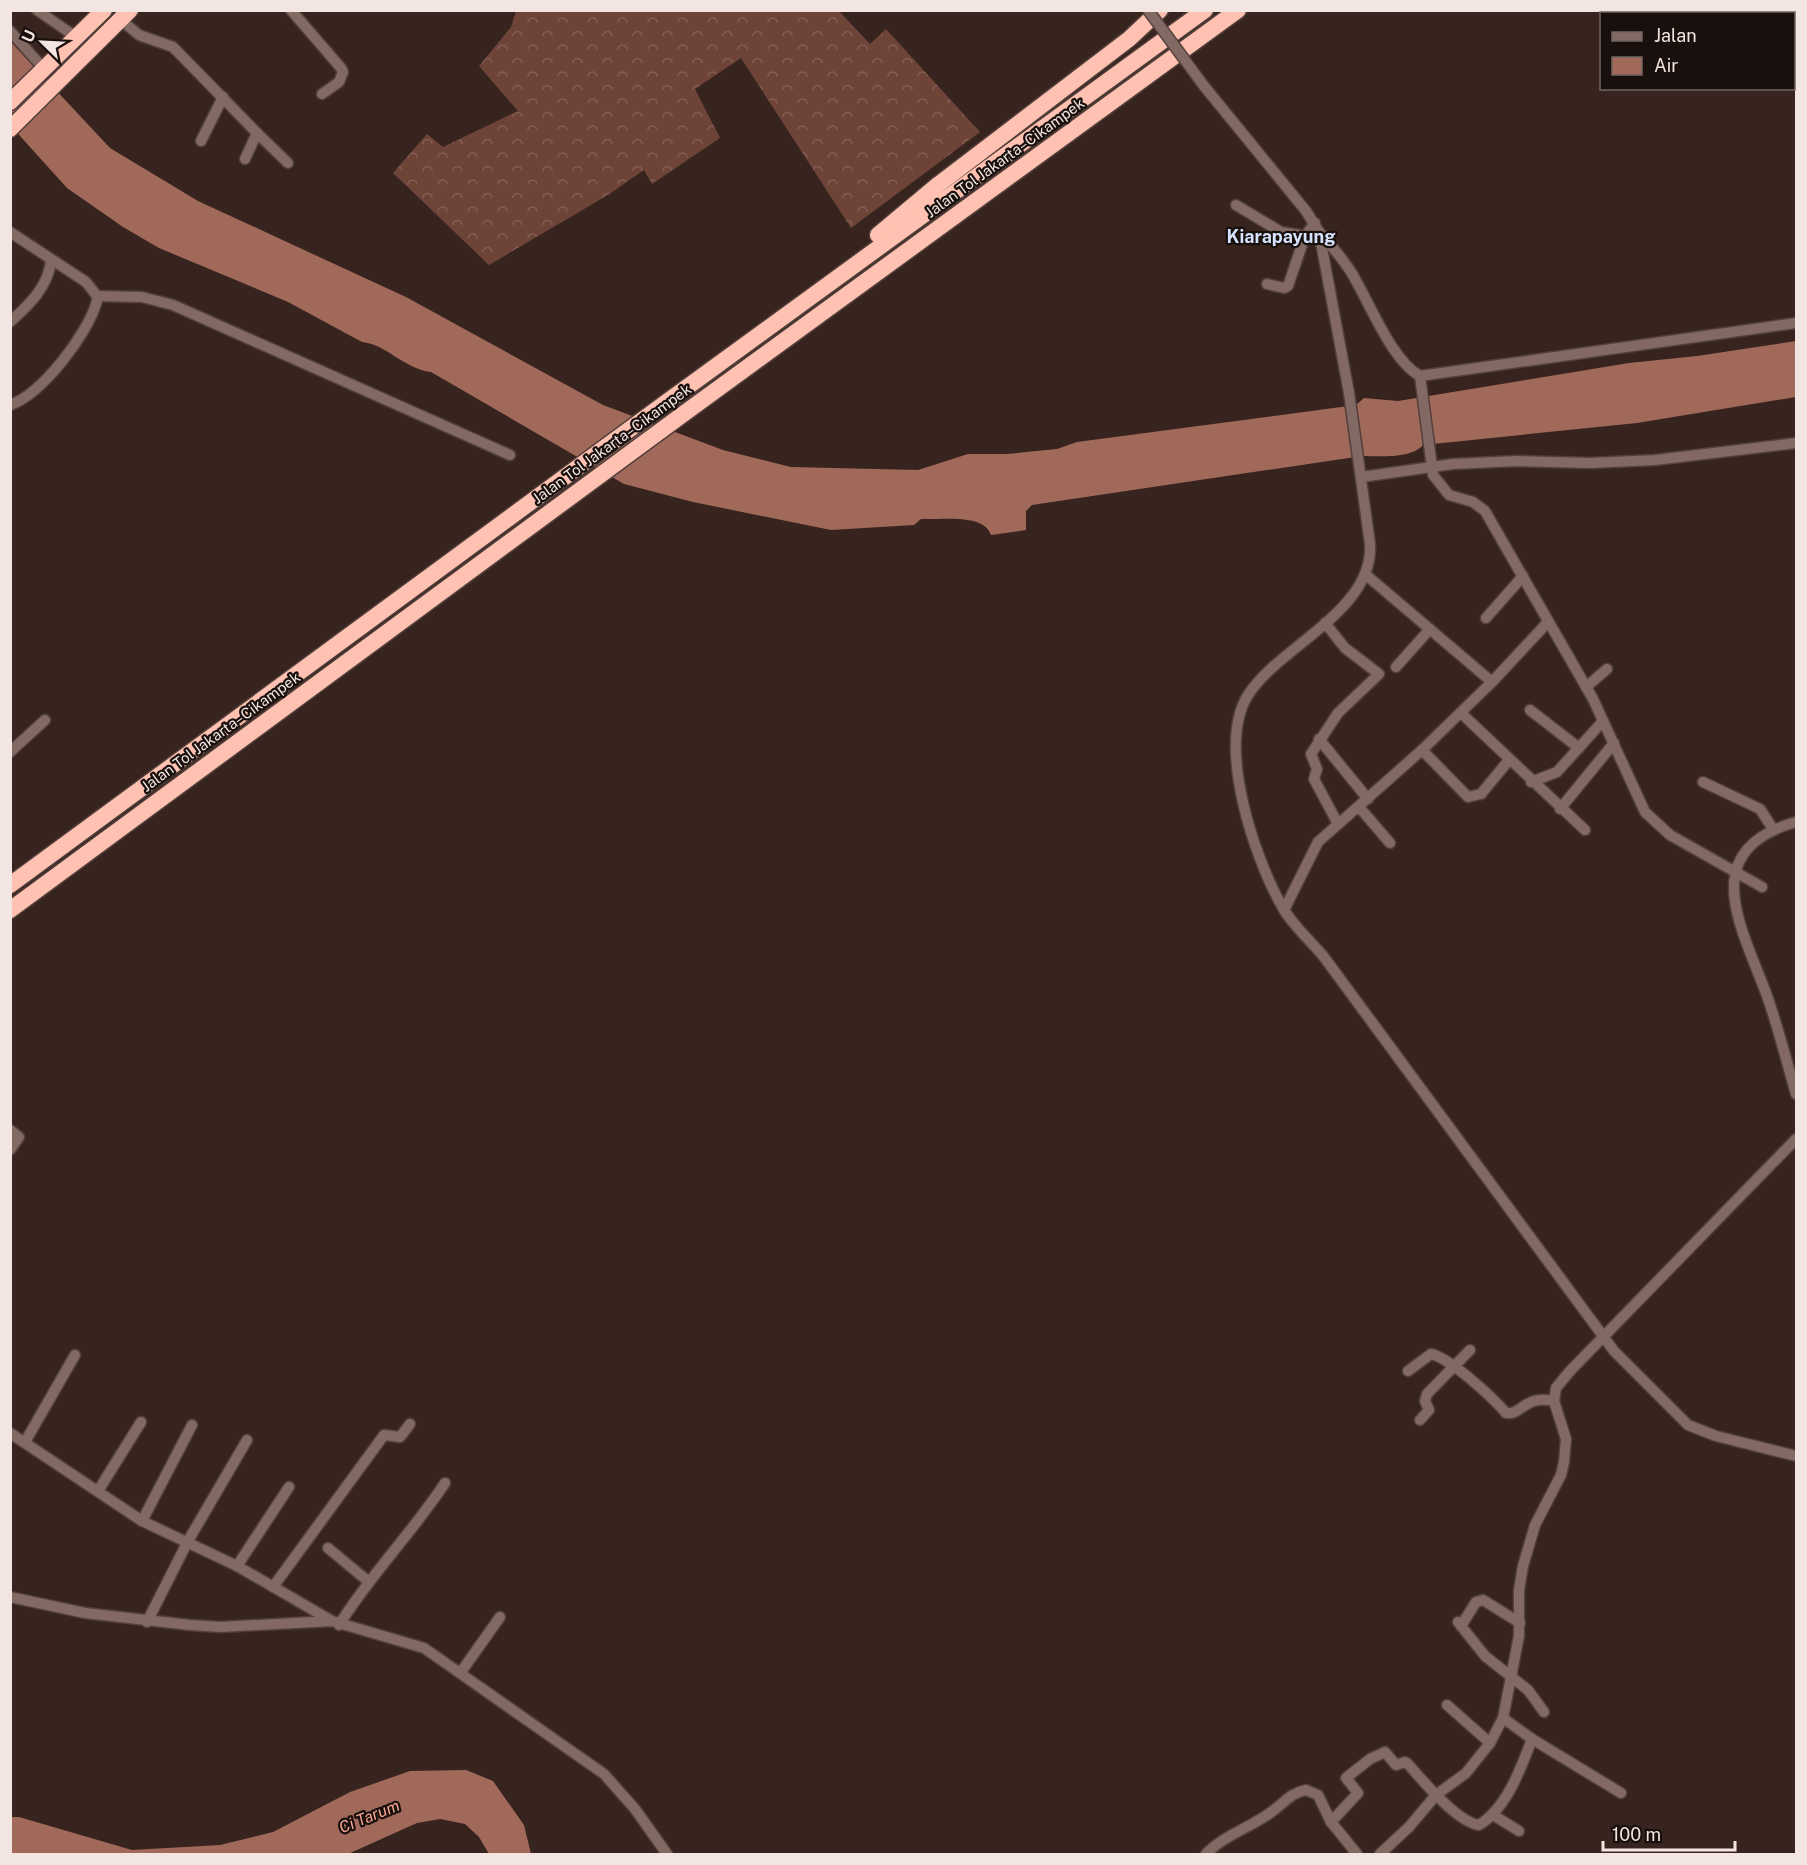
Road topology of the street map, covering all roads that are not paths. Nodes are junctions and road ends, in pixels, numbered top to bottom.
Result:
1 (37, 10) edge
2 (291, 10) edge
3 (1148, 10) edge
4 (1160, 10) edge
5 (1205, 10) edge
6 (1238, 10) edge
7 (98, 13) edge
8 (125, 15) edge
9 (10, 31) edge
10 (76, 37) junction
11 (46, 60) junction
12 (322, 94) dead end
13 (223, 97) junction
14 (10, 102) edge
15 (10, 129) edge
16 (257, 133) junction
17 (201, 141) dead end
18 (245, 159) dead end
19 (288, 163) dead end
20 (1236, 205) dead end
21 (1317, 227) junction
22 (10, 232) edge
23 (1305, 236) junction
24 (51, 261) junction
25 (1267, 284) dead end
26 (97, 296) junction
27 (787, 314) junction
28 (10, 322) edge
29 (1797, 323) edge
30 (1420, 376) junction
31 (10, 405) edge
32 (1797, 443) edge
33 (510, 455) dead end
34 (1431, 467) junction
35 (1361, 477) junction
36 (1365, 574) junction
37 (1522, 576) junction
38 (1486, 618) dead end
39 (1548, 622) junction
40 (1325, 624) junction
41 (1430, 629) junction
42 (1396, 668) dead end
43 (1607, 669) dead end
44 (1492, 682) junction
45 (1586, 687) junction
46 (1530, 710) dead end
47 (1461, 713) junction
48 (45, 720) dead end
49 (1603, 721) junction
50 (1320, 739) junction
51 (1614, 743) junction
52 (1579, 748) junction
53 (1422, 750) junction
54 (10, 752) edge
55 (1509, 760) junction
56 (1531, 782) junction
57 (1703, 782) dead end
58 (1368, 799) junction
59 (1359, 807) junction
60 (1560, 809) junction
61 (1797, 822) edge
62 (1338, 824) junction
63 (1773, 829) junction
64 (1585, 830) dead end
65 (1390, 843) dead end
66 (1735, 870) junction
67 (10, 885) edge
68 (1762, 887) dead end
69 (10, 910) edge
70 (1284, 910) junction
71 (1797, 1094) edge
72 (10, 1130) edge
73 (1797, 1138) edge
74 (10, 1150) edge
75 (1604, 1335) junction
76 (1470, 1350) dead end
77 (75, 1355) dead end
78 (1452, 1366) junction
79 (1408, 1371) dead end
80 (1554, 1401) junction
81 (1420, 1420) dead end
82 (141, 1422) dead end
83 (410, 1424) dead end
84 (192, 1425) dead end
85 (10, 1433) edge
86 (247, 1440) dead end
87 (25, 1442) junction
88 (1797, 1456) edge
89 (445, 1483) dead end
90 (289, 1487) dead end
91 (98, 1491) junction
92 (142, 1521) junction
93 (188, 1541) junction
94 (328, 1548) dead end
95 (237, 1566) junction
96 (369, 1582) junction
97 (273, 1587) junction
98 (10, 1597) edge
99 (500, 1617) dead end
100 (147, 1622) junction
101 (336, 1623) junction
102 (1520, 1623) junction
103 (461, 1672) junction
104 (1513, 1679) junction
105 (1448, 1705) dead end
106 (1544, 1712) dead end
107 (1503, 1718) junction
108 (1532, 1739) junction
109 (1490, 1743) junction
110 (1621, 1793) dead end
111 (1436, 1795) junction
112 (1493, 1815) junction
113 (1331, 1822) junction
114 (1519, 1832) dead end
115 (667, 1854) edge
116 (1206, 1854) edge
117 (1358, 1854) edge
118 (1380, 1854) edge

1 - 10 street
2 - 12 street
3 - 21 street, bridge
4 - 27 highway
5 - 27 highway, Jalan Tol Jakarta–Cikampek
6 - 69 highway, Jalan Tol Jakarta–Cikampek
7 - 10 highway
8 - 13 street
8 - 15 highway
9 - 11 street
10 - 11 highway
11 - 14 highway
13 - 16 street
13 - 17 street
16 - 18 street
16 - 19 street
20 - 23 street
21 - 23 street
21 - 30 street
21 - 35 street
22 - 24 street
23 - 25 street
24 - 26 street
24 - 28 street
26 - 31 street
26 - 33 street
27 - 67 highway, Jalan Tol Jakarta–Cikampek
29 - 30 street
30 - 34 street
32 - 34 street
34 - 35 street
34 - 37 street
35 - 36 street
36 - 40 street
36 - 41 street
37 - 38 street
37 - 39 street
39 - 44 street
39 - 45 street
40 - 50 street
40 - 70 street
41 - 42 street
41 - 44 street
43 - 45 street
44 - 47 street
45 - 49 street
46 - 52 street
47 - 53 street
47 - 55 street
48 - 54 street
49 - 51 street
49 - 52 street
50 - 58 street
50 - 62 street
51 - 60 street
51 - 66 street
52 - 56 street
53 - 55 street
53 - 58 street
55 - 56 street
56 - 60 street
57 - 63 street
58 - 59 street
59 - 62 street
59 - 65 street
60 - 64 street
61 - 63 street
62 - 70 street
63 - 66 street
66 - 68 street
66 - 71 street
70 - 75 street
72 - 74 street
73 - 75 street
75 - 80 street
75 - 88 street
76 - 78 street
77 - 87 street
78 - 79 street
78 - 80 street
78 - 81 street
80 - 102 street
82 - 91 street
83 - 97 street
84 - 92 street
85 - 87 street
86 - 93 street
87 - 91 street
89 - 96 street
90 - 95 street
91 - 92 street
92 - 93 street
93 - 95 street
93 - 100 street
94 - 96 street
95 - 97 street
96 - 101 street
97 - 101 street
98 - 100 street
99 - 103 street
100 - 101 street
101 - 103 street
102 - 104 street
102 - 104 street
103 - 115 street
104 - 106 street
104 - 107 street
105 - 109 street
107 - 108 street
107 - 109 street
108 - 110 street
108 - 112 street
109 - 111 street
111 - 112 street
111 - 113 street
111 - 118 street
112 - 114 street
113 - 116 street
113 - 117 street

